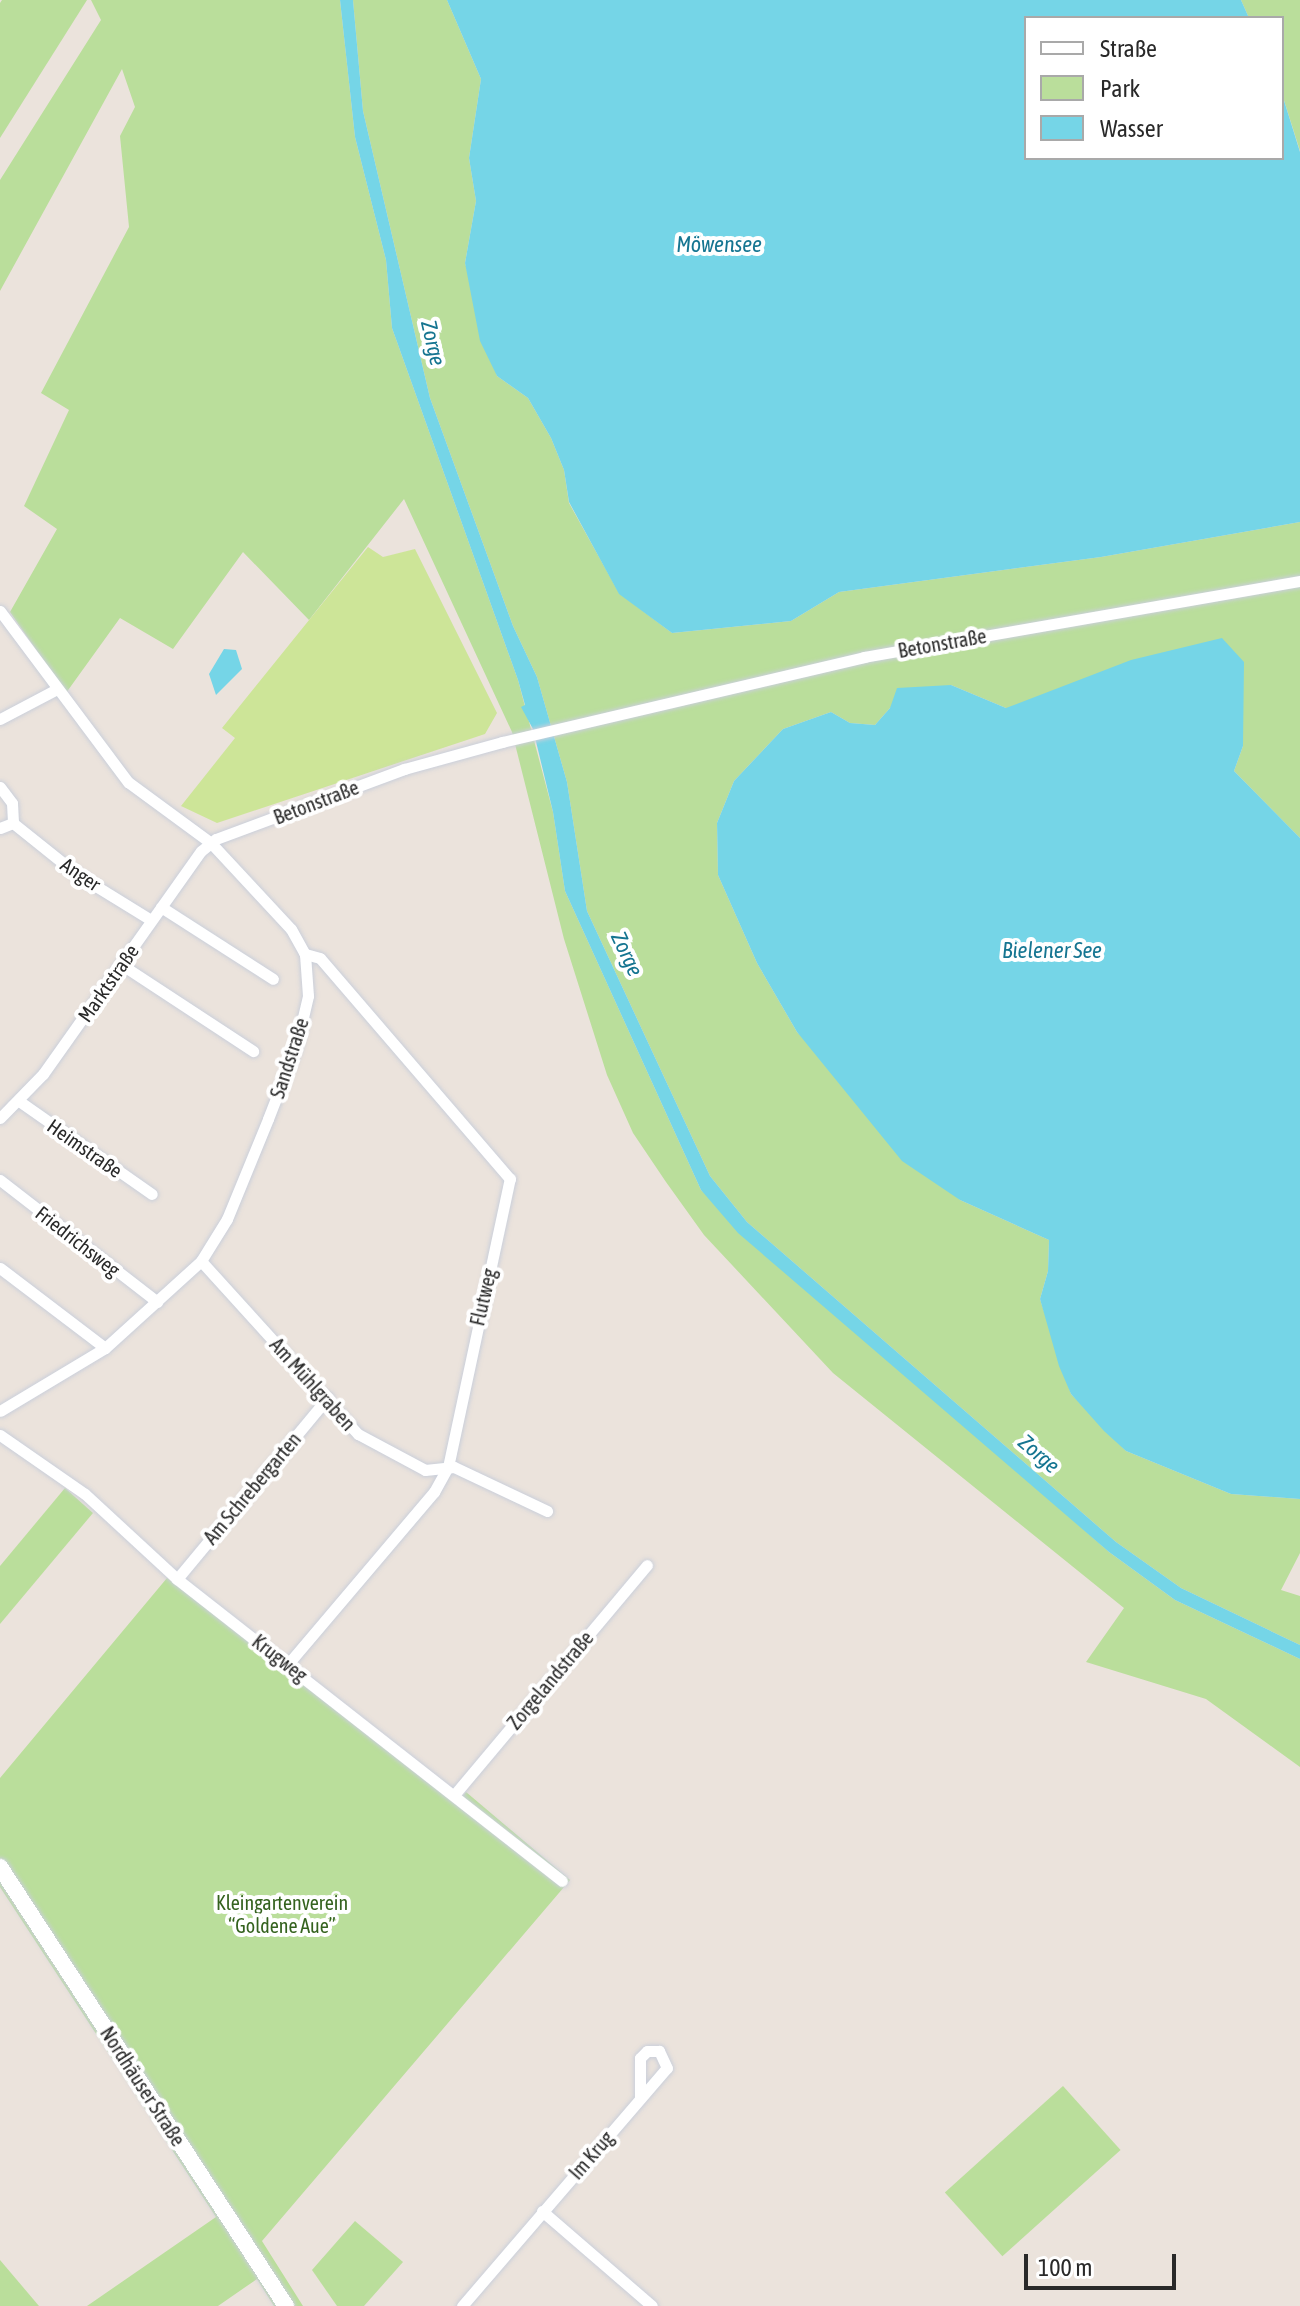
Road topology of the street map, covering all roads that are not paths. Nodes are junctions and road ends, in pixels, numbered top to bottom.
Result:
1 (1300, 581) edge
2 (0, 611) edge
3 (55, 690) junction
4 (0, 719) edge
5 (0, 787) edge
6 (13, 823) junction
7 (0, 828) edge
8 (211, 843) junction
9 (161, 907) junction
10 (151, 920) junction
11 (305, 954) junction
12 (122, 965) junction
13 (273, 979) dead end
14 (253, 1051) dead end
15 (19, 1101) junction
16 (0, 1118) edge
17 (0, 1180) edge
18 (152, 1194) dead end
19 (201, 1261) junction
20 (0, 1268) edge
21 (157, 1302) junction
22 (105, 1348) junction
23 (328, 1397) junction
24 (0, 1411) edge
25 (0, 1435) edge
26 (448, 1467) junction
27 (547, 1511) dead end
28 (647, 1565) dead end
29 (177, 1579) junction
30 (288, 1664) junction
31 (454, 1795) junction
32 (0, 1867) edge
33 (562, 1881) dead end
34 (640, 2098) dead end
35 (542, 2211) junction
36 (286, 2306) edge
37 (462, 2306) edge
38 (652, 2306) edge

1 - 8 street, Betonstraße
2 - 3 street
3 - 4 street
3 - 8 street
5 - 6 street
6 - 7 street
6 - 10 street, Anger
8 - 9 street, Marktstraße
8 - 11 street
9 - 10 street, Marktstraße
9 - 13 street
10 - 12 street, Marktstraße
11 - 19 street, Sandstraße
11 - 26 street, Flutweg
12 - 14 street
12 - 15 street, Marktstraße
15 - 16 street, Marktstraße
15 - 18 street, Heimstraße
17 - 21 street, Friedrichsweg
19 - 21 street, Sandstraße
19 - 23 street, Am Mühlgraben
20 - 22 street
21 - 22 street, Sandstraße
22 - 24 street, Sandstraße
23 - 26 street, Am Mühlgraben
23 - 29 street, Am Schrebergarten
25 - 29 street, Krugweg
26 - 27 street, Am Mühlgraben
26 - 30 street, Flutweg
28 - 31 street, Zorgelandstraße
29 - 30 street, Krugweg
30 - 31 street, Krugweg
31 - 33 street, Krugweg
32 - 36 main road, Nordhäuser Straße
34 - 35 street, Im Krug
35 - 37 street, Im Krug
35 - 38 street

